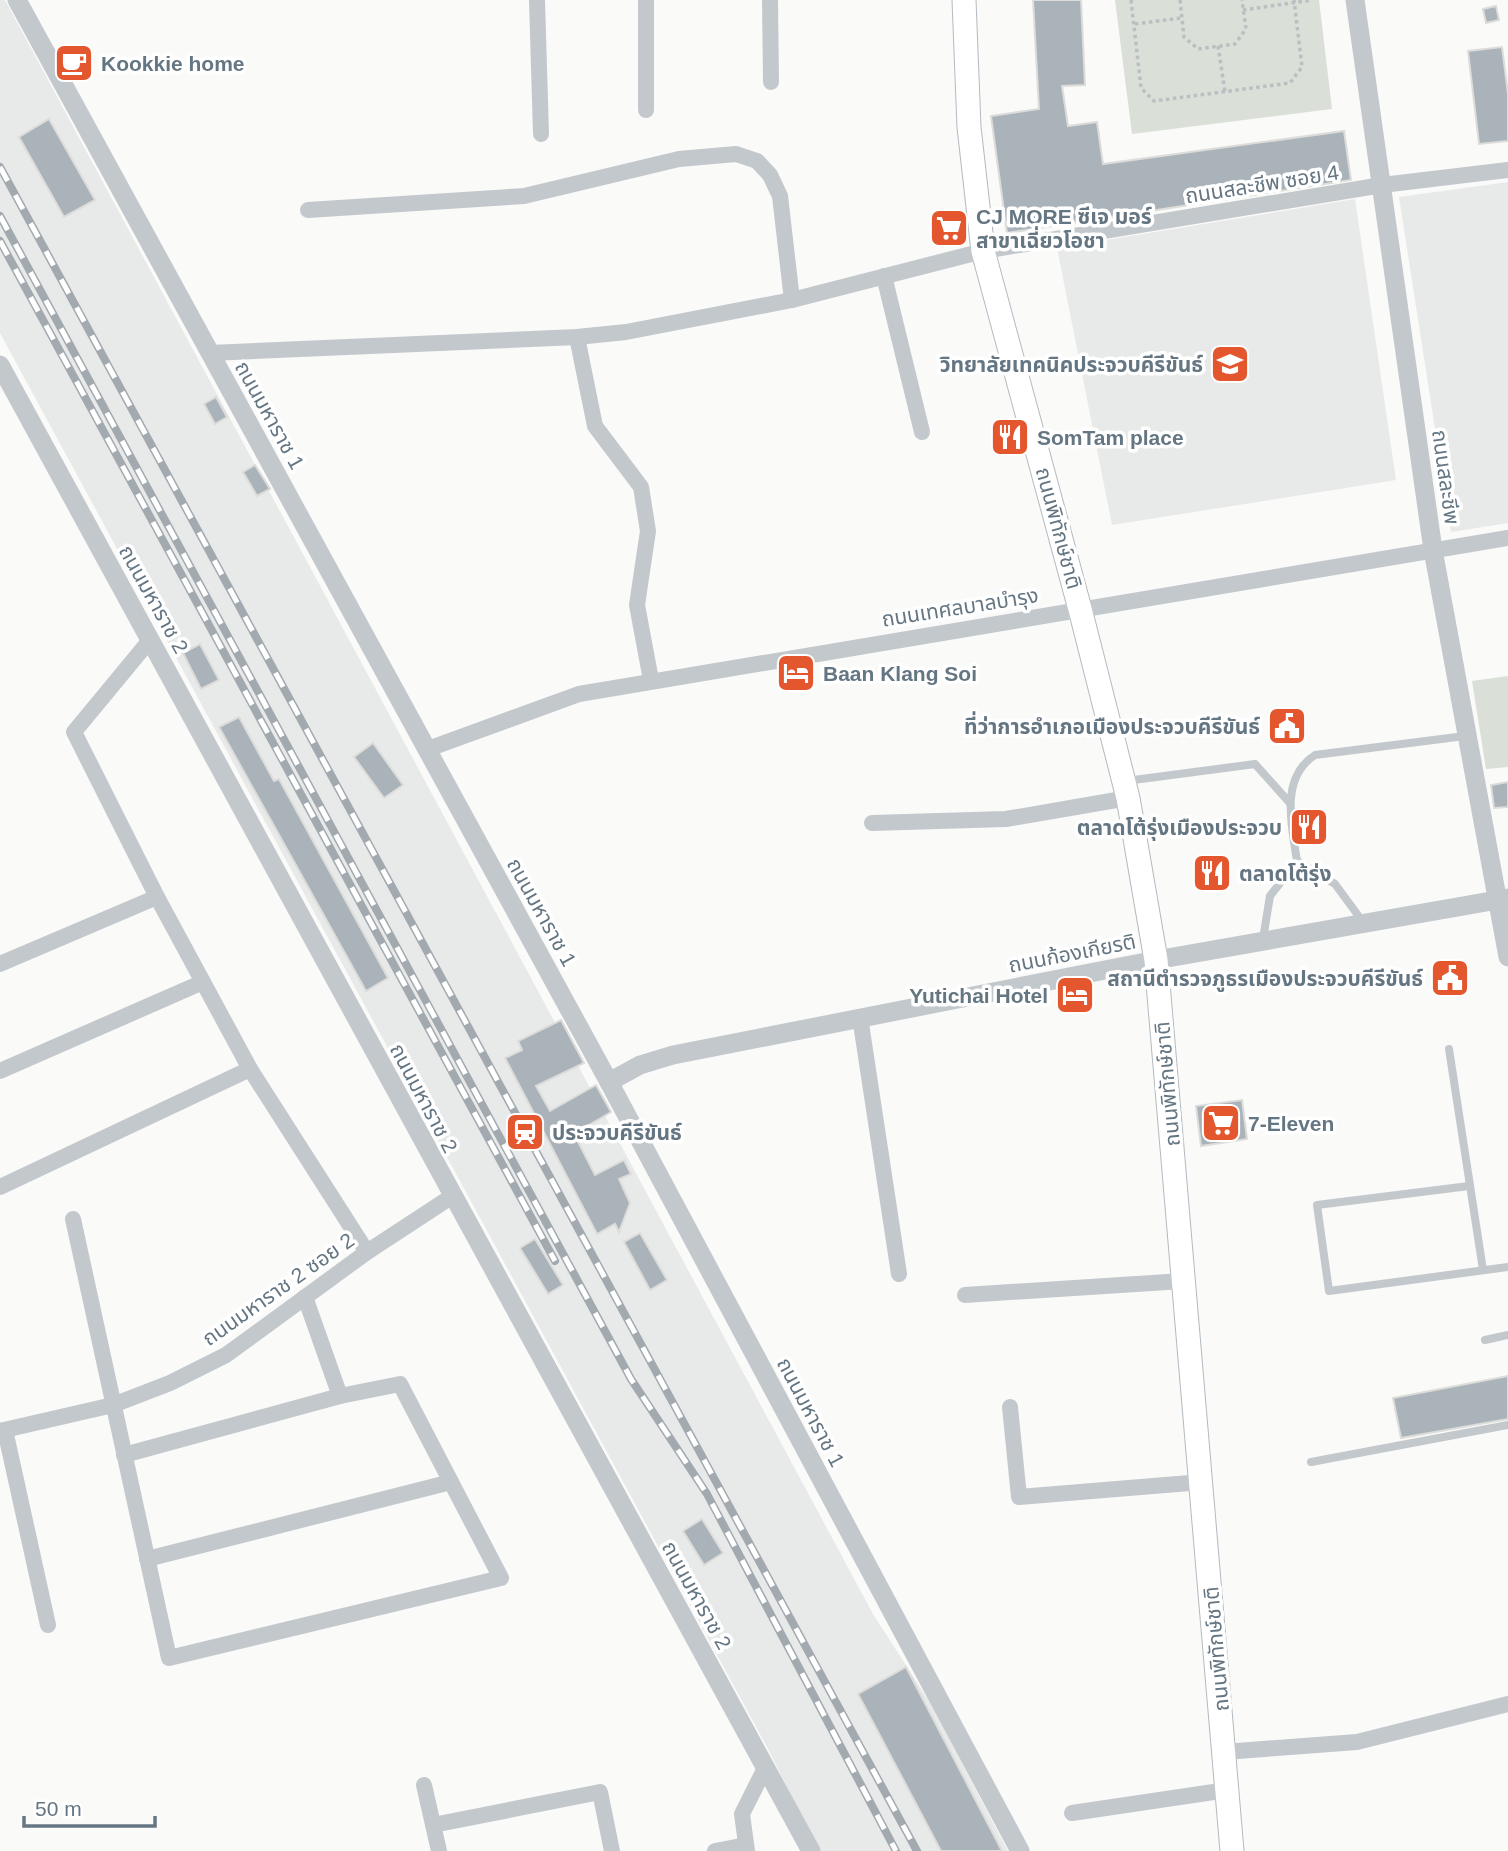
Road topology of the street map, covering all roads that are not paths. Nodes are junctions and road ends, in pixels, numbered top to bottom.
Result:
1 (17, 0) edge
2 (537, 0) edge
3 (646, 0) edge
4 (770, 0) edge
5 (964, 0) edge
6 (1355, 0) edge
7 (771, 82) dead end
8 (646, 110) dead end
9 (541, 134) dead end
10 (1508, 170) edge
11 (1382, 185) junction
12 (308, 210) dead end
13 (984, 251) junction
14 (884, 276) junction
15 (792, 300) junction
16 (577, 337) junction
17 (210, 353) junction
18 (2, 373) edge
19 (922, 432) dead end
20 (1508, 538) edge
21 (1433, 550) junction
22 (1080, 608) junction
23 (150, 640) junction
24 (651, 680) junction
25 (1465, 736) junction
26 (428, 749) junction
27 (1125, 790) junction
28 (1289, 802) junction
29 (872, 822) dead end
30 (1297, 861) junction
31 (158, 897) junction
32 (1502, 899) edge
33 (1364, 924) junction
34 (1262, 941) junction
35 (1508, 957) edge
36 (1156, 960) junction
37 (0, 964) edge
38 (203, 982) junction
39 (860, 1017) junction
40 (1449, 1049) dead end
41 (250, 1069) junction
42 (0, 1071) edge
43 (609, 1082) junction
44 (1469, 1185) junction
45 (0, 1187) edge
46 (451, 1197) junction
47 (73, 1219) dead end
48 (367, 1252) junction
49 (1508, 1267) edge
50 (1483, 1270) junction
51 (899, 1274) dead end
52 (1183, 1281) junction
53 (965, 1295) dead end
54 (305, 1297) junction
55 (1508, 1335) edge
56 (1485, 1340) dead end
57 (340, 1396) junction
58 (113, 1405) junction
59 (1010, 1407) dead end
60 (1508, 1425) edge
61 (2, 1431) edge
62 (124, 1455) junction
63 (1311, 1462) dead end
64 (451, 1482) junction
65 (1202, 1482) junction
66 (147, 1559) junction
67 (48, 1625) dead end
68 (1508, 1704) edge
69 (1224, 1752) junction
70 (766, 1766) junction
71 (424, 1785) dead end
72 (1227, 1790) junction
73 (1072, 1813) dead end
74 (433, 1825) junction
75 (746, 1848) edge
76 (439, 1851) edge
77 (612, 1851) edge
78 (715, 1851) edge
79 (811, 1851) edge
80 (1020, 1851) edge
81 (1232, 1851) edge

1 - 17 street, ถนนมหาราช 1
2 - 9 street
3 - 8 street
4 - 7 street
5 - 13 main road, ถนนพิทักษ์ชาติ
6 - 11 street, ถนนสละชีพ
10 - 11 street, ถนนสละชีพ ซอย 4
11 - 13 street, ถนนสละชีพ ซอย 4
11 - 21 street, ถนนสละชีพ
12 - 15 street
13 - 14 street, ถนนสละชีพ ซอย 4
13 - 22 main road, ถนนพิทักษ์ชาติ
14 - 15 street, ถนนสละชีพ ซอย 4
14 - 19 street
15 - 16 street, ถนนสละชีพ ซอย 4
16 - 17 street, ถนนสละชีพ ซอย 4
16 - 24 street
17 - 26 street, ถนนมหาราช 1
18 - 23 street, ถนนมหาราช 2
20 - 21 street, ถนนเทศลบาลบำรุง
21 - 22 street, ถนนเทศลบาลบำรุง
21 - 25 street, ถนนสละชีพ
22 - 24 street, ถนนเทศลบาลบำรุง
22 - 27 main road, ถนนพิทักษ์ชาติ
23 - 31 street
23 - 46 street, ถนนมหาราช 2
24 - 26 street, ถนนเทศลบาลบำรุง
25 - 28 lane
25 - 32 street, ถนนสละชีพ
26 - 43 street, ถนนมหาราช 1
27 - 28 lane
27 - 29 street
27 - 36 main road, ถนนพิทักษ์ชาติ
28 - 30 lane
30 - 33 lane
30 - 34 lane
31 - 37 street
31 - 38 street
32 - 33 street, ถนนก้องเกียรติ
32 - 35 street, ถนนสละชีพ
33 - 34 street, ถนนก้องเกียรติ
34 - 36 street, ถนนก้องเกียรติ
36 - 39 street, ถนนก้องเกียรติ
36 - 52 main road, ถนนพิทักษ์ชาติ
38 - 41 street
38 - 42 street
39 - 43 street, ถนนก้องเกียรติ
39 - 51 street
40 - 44 lane
41 - 45 street
41 - 48 street
43 - 80 street, ถนนมหาราช 1
44 - 50 lane
44 - 50 lane
46 - 48 street, ถนนมหาราช 2 ซอย 2
46 - 70 street, ถนนมหาราช 2
47 - 58 street
48 - 54 street, ถนนมหาราช 2 ซอย 2
49 - 50 lane
52 - 53 street
52 - 65 main road, ถนนพิทักษ์ชาติ
54 - 57 street
54 - 58 street, ถนนมหาราช 2 ซอย 2
55 - 56 lane
57 - 62 street
57 - 64 street
58 - 61 street, ถนนมหาราช 2 ซอย 2
58 - 62 street
59 - 65 street
60 - 63 lane
61 - 67 street
62 - 66 street
64 - 66 street
64 - 66 street
65 - 69 main road, ถนนพิทักษ์ชาติ
68 - 69 street
69 - 72 main road, ถนนพิทักษ์ชาติ
70 - 75 street
70 - 79 street, ถนนมหาราช 2
71 - 74 street
72 - 73 street
72 - 81 main road, ถนนพิทักษ์ชาติ
74 - 76 street
74 - 77 street
75 - 78 street

